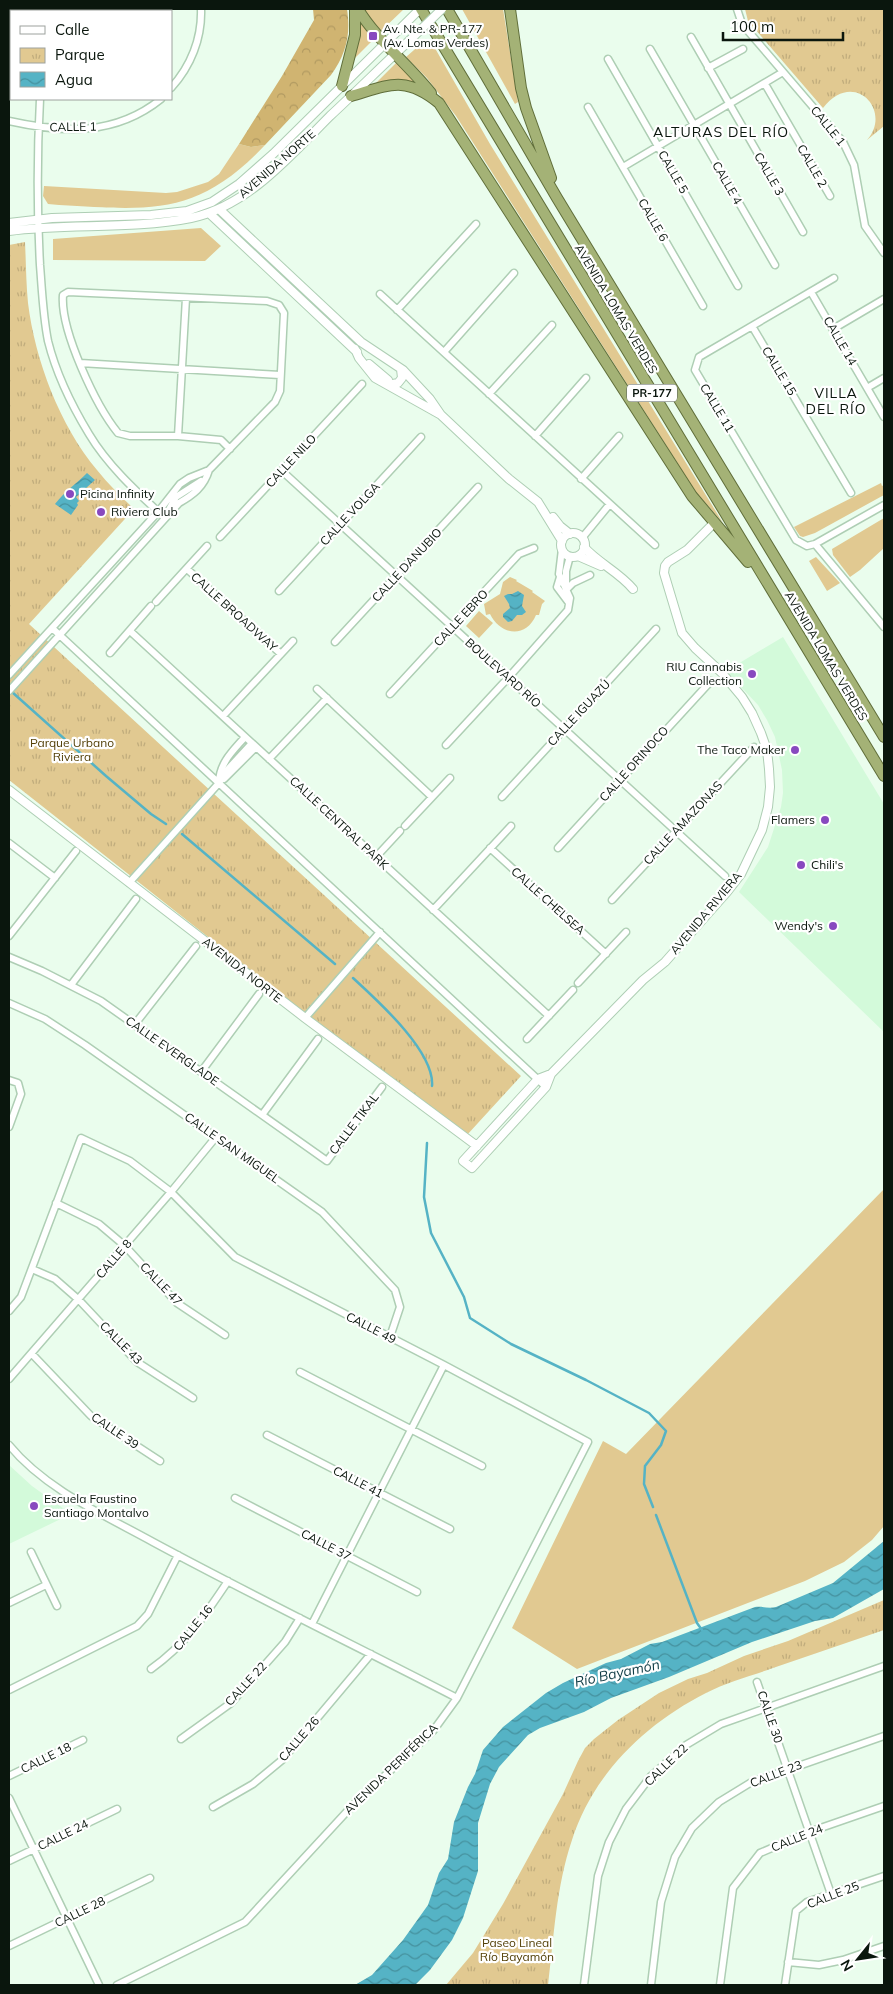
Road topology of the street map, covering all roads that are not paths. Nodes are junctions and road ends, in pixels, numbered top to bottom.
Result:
1 (201, 9) edge
2 (356, 9) edge
3 (421, 9) edge
4 (442, 9) edge
5 (447, 9) edge
6 (510, 9) edge
7 (737, 9) edge
8 (691, 37) dead end
9 (386, 43) junction
10 (650, 49) dead end
11 (742, 49) dead end
12 (396, 53) junction
13 (608, 59) dead end
14 (708, 68) junction
15 (783, 72) junction
16 (765, 84) junction
17 (342, 86) junction
18 (172, 87) edge
19 (351, 96) junction
20 (40, 100) edge
21 (160, 100) edge
22 (439, 103) junction
23 (729, 105) junction
24 (588, 107) dead end
25 (9, 121) edge
26 (694, 126) junction
27 (39, 127) junction
28 (658, 146) junction
29 (623, 167) junction
30 (830, 196) dead end
31 (557, 198) junction
32 (212, 202) junction
33 (202, 206) junction
34 (218, 209) junction
35 (209, 213) junction
36 (38, 219) junction
37 (9, 223) edge
38 (476, 224) dead end
39 (38, 228) junction
40 (9, 231) edge
41 (803, 232) dead end
42 (884, 253) edge
43 (775, 265) dead end
44 (514, 273) dead end
45 (834, 278) dead end
46 (738, 286) dead end
47 (811, 292) junction
48 (380, 294) dead end
49 (186, 298) junction
50 (884, 299) edge
51 (703, 306) dead end
52 (397, 310) junction
53 (552, 325) dead end
54 (752, 326) junction
55 (833, 329) junction
56 (355, 349) junction
57 (444, 352) junction
58 (80, 363) junction
59 (182, 368) junction
60 (401, 369) junction
61 (280, 375) junction
62 (586, 378) dead end
63 (884, 378) edge
64 (362, 384) dead end
65 (393, 384) junction
66 (867, 388) junction
67 (489, 394) junction
68 (415, 400) junction
69 (441, 415) junction
70 (884, 417) edge
71 (178, 436) junction
72 (535, 436) junction
73 (619, 436) dead end
74 (422, 437) dead end
75 (230, 449) junction
76 (282, 471) junction
77 (208, 473) junction
78 (581, 479) junction
79 (478, 487) dead end
80 (851, 493) dead end
81 (609, 505) junction
82 (884, 505) edge
83 (543, 509) junction
84 (158, 512) junction
85 (165, 518) junction
86 (714, 523) junction
87 (340, 525) junction
88 (570, 534) junction
89 (220, 537) dead end
90 (582, 538) junction
91 (815, 544) junction
92 (562, 545) junction
93 (207, 546) dead end
94 (655, 546) dead end
95 (584, 547) junction
96 (534, 548) dead end
97 (574, 556) junction
98 (187, 569) junction
99 (613, 570) junction
100 (590, 575) dead end
101 (396, 576) junction
102 (560, 577) junction
103 (633, 589) dead end
104 (771, 589) junction
105 (566, 590) junction
106 (279, 591) dead end
107 (570, 604) junction
108 (452, 627) junction
109 (884, 627) edge
110 (52, 628) junction
111 (656, 629) dead end
112 (130, 631) junction
113 (59, 634) junction
114 (293, 640) dead end
115 (335, 642) dead end
116 (110, 653) dead end
117 (281, 654) junction
118 (9, 675) edge
119 (508, 678) junction
120 (711, 681) dead end
121 (317, 689) dead end
122 (9, 691) edge
123 (390, 694) dead end
124 (327, 698) junction
125 (223, 716) junction
126 (564, 729) junction
127 (245, 737) junction
128 (884, 737) edge
129 (254, 745) junction
130 (446, 745) dead end
131 (754, 747) dead end
132 (270, 759) junction
133 (884, 776) edge
134 (450, 778) dead end
135 (620, 780) junction
136 (219, 783) junction
137 (9, 790) edge
138 (432, 796) junction
139 (502, 797) dead end
140 (405, 826) dead end
141 (511, 826) dead end
142 (676, 830) junction
143 (400, 831) dead end
144 (9, 843) edge
145 (490, 848) junction
146 (558, 848) dead end
147 (76, 851) dead end
148 (376, 857) junction
149 (725, 876) dead end
150 (54, 878) junction
151 (129, 883) junction
152 (136, 899) dead end
153 (612, 900) dead end
154 (433, 910) junction
155 (380, 932) junction
156 (626, 932) dead end
157 (9, 936) edge
158 (196, 946) dead end
159 (606, 954) junction
160 (9, 957) edge
161 (578, 983) dead end
162 (71, 985) junction
163 (573, 990) dead end
164 (260, 994) dead end
165 (9, 1004) edge
166 (549, 1016) junction
167 (304, 1018) junction
168 (135, 1024) junction
169 (318, 1039) dead end
170 (527, 1039) dead end
171 (201, 1072) junction
172 (551, 1074) junction
173 (538, 1079) junction
174 (9, 1080) edge
175 (546, 1086) junction
176 (382, 1087) dead end
177 (262, 1115) junction
178 (9, 1127) edge
179 (216, 1137) junction
180 (477, 1146) junction
181 (327, 1161) joint
182 (172, 1192) junction
183 (56, 1203) junction
184 (125, 1246) junction
185 (32, 1269) junction
186 (79, 1300) junction
187 (9, 1311) edge
188 (226, 1335) dead end
189 (390, 1337) junction
190 (32, 1354) junction
191 (444, 1365) junction
192 (300, 1372) dead end
193 (9, 1379) edge
194 (193, 1398) dead end
195 (412, 1429) junction
196 (267, 1435) dead end
197 (588, 1442) joint
198 (9, 1445) edge
199 (160, 1461) dead end
200 (482, 1466) dead end
201 (379, 1492) junction
202 (235, 1498) dead end
203 (450, 1528) dead end
204 (31, 1552) dead end
205 (178, 1555) junction
206 (347, 1556) junction
207 (228, 1581) junction
208 (46, 1585) junction
209 (417, 1592) dead end
210 (9, 1603) edge
211 (57, 1606) dead end
212 (300, 1618) junction
213 (312, 1624) junction
214 (371, 1654) junction
215 (884, 1666) edge
216 (150, 1668) dead end
217 (757, 1682) dead end
218 (9, 1690) edge
219 (457, 1698) junction
220 (767, 1707) junction
221 (884, 1736) edge
222 (181, 1739) dead end
223 (83, 1740) dead end
224 (788, 1769) junction
225 (9, 1776) edge
226 (9, 1798) edge
227 (884, 1806) edge
228 (213, 1807) dead end
229 (117, 1808) dead end
230 (810, 1832) junction
231 (33, 1849) junction
232 (9, 1861) edge
233 (884, 1876) edge
234 (150, 1878) dead end
235 (831, 1894) junction
236 (66, 1918) junction
237 (9, 1946) edge
238 (884, 1946) edge
239 (788, 1962) junction
240 (98, 1985) edge
241 (117, 1985) edge
242 (584, 1985) edge
243 (651, 1985) edge
244 (720, 1985) edge
245 (785, 1985) edge

1 - 18 street
2 - 9 highway
2 - 17 highway
3 - 9 street, AVENIDA NORTE
3 - 104 highway, AVENIDA LOMAS VERDES / PR-177
4 - 12 street, AVENIDA NORTE, bridge
5 - 31 highway, AVENIDA LOMAS VERDES / PR-177
6 - 31 highway
7 - 15 street, CALLE 1
8 - 14 street, CALLE 3
9 - 12 highway
9 - 17 street, AVENIDA NORTE
10 - 26 street, CALLE 4
11 - 14 street
12 - 19 street, AVENIDA NORTE
12 - 22 highway
13 - 28 street, CALLE 5
14 - 23 street, CALLE 3
15 - 16 street
15 - 42 street, CALLE 1
16 - 23 street
16 - 30 street, CALLE 2
17 - 32 street, AVENIDA NORTE
19 - 22 highway
19 - 34 street, AVENIDA NORTE
20 - 27 street
21 - 27 street, CALLE 1
22 - 86 highway
23 - 26 street
23 - 41 street, CALLE 3
24 - 29 street, CALLE 6
25 - 27 street, CALLE 1
26 - 28 street
26 - 43 street, CALLE 4
27 - 36 street
28 - 29 street
28 - 46 street, CALLE 5
29 - 51 street, CALLE 6
31 - 128 highway, AVENIDA LOMAS VERDES / PR-177
32 - 33 street, AVENIDA NORTE
32 - 34 street
33 - 35 street
33 - 36 street, AVENIDA NORTE
34 - 35 street, AVENIDA NORTE
34 - 60 street
35 - 39 street, AVENIDA NORTE
35 - 56 street
36 - 37 street, AVENIDA NORTE
36 - 39 street
38 - 52 street
39 - 40 street, AVENIDA NORTE
39 - 84 street
44 - 57 street
45 - 47 street, CALLE 11
47 - 54 street, CALLE 11
47 - 55 street, CALLE 14
48 - 52 street
49 - 58 street
49 - 59 street
49 - 61 street
50 - 55 street
52 - 57 street
53 - 67 street
54 - 80 street, CALLE 15
54 - 91 street, CALLE 11
55 - 66 street, CALLE 14
56 - 65 street
56 - 68 street
57 - 67 street
58 - 59 street
58 - 71 street
59 - 61 street
59 - 71 street
60 - 65 street
60 - 69 street
61 - 75 street
62 - 72 street
63 - 66 street
64 - 76 street, CALLE NILO
65 - 68 street
66 - 70 street, CALLE 14
67 - 72 street
68 - 69 street
69 - 83 street
71 - 75 street
72 - 78 street
73 - 78 street
74 - 87 street, CALLE VOLGA
75 - 77 street
76 - 87 street, BOULEVARD RÍO
76 - 89 street, CALLE NILO
77 - 84 street
77 - 85 street
78 - 81 street
79 - 101 street, CALLE DANUBIO
81 - 90 street
81 - 94 street
82 - 91 street
83 - 88 street
83 - 92 street
84 - 85 street
84 - 110 street
85 - 113 street
86 - 104 highway
86 - 172 street, AVENIDA RIVIERA
87 - 101 street, BOULEVARD RÍO
87 - 106 street, CALLE VOLGA
88 - 90 street
88 - 92 street
90 - 95 street
91 - 109 street
92 - 97 street
92 - 102 street
93 - 98 street
95 - 97 street
95 - 99 street
96 - 108 street, CALLE EBRO
97 - 99 street
97 - 105 street
98 - 112 street
98 - 117 street, CALLE BROADWAY
99 - 103 street
100 - 105 street
101 - 108 street, BOULEVARD RÍO
101 - 115 street, CALLE DANUBIO
102 - 105 street
102 - 107 street
104 - 133 highway, AVENIDA LOMAS VERDES / PR-177
105 - 107 street
107 - 119 street
108 - 119 street, BOULEVARD RÍO
108 - 123 street, CALLE EBRO
110 - 113 street
110 - 118 street
111 - 126 street, CALLE IGUAZÚ
112 - 116 street
112 - 125 street, CALLE CENTRAL PARK
113 - 122 street
113 - 136 street
114 - 117 street
117 - 125 street
119 - 126 street, BOULEVARD RÍO
119 - 130 street
120 - 135 street, CALLE ORINOCO
121 - 124 street
124 - 132 street
124 - 138 street
125 - 127 street, CALLE CENTRAL PARK
126 - 135 street, BOULEVARD RÍO
126 - 139 street, CALLE IGUAZÚ
127 - 129 street, CALLE CENTRAL PARK
127 - 136 street
129 - 132 street, CALLE CENTRAL PARK
129 - 136 street
131 - 142 street, CALLE AMAZONAS
132 - 148 street, CALLE CENTRAL PARK
134 - 138 street
135 - 142 street, BOULEVARD RÍO
135 - 146 street, CALLE ORINOCO
136 - 151 street
136 - 155 street
137 - 151 street, AVENIDA NORTE
138 - 140 street
141 - 145 street
142 - 149 street, BOULEVARD RÍO
142 - 153 street, CALLE AMAZONAS
143 - 148 street
144 - 150 street
145 - 154 street
145 - 159 street, CALLE CHELSEA
147 - 150 street
148 - 154 street, CALLE CENTRAL PARK
150 - 157 street
151 - 167 street, AVENIDA NORTE
152 - 162 street
154 - 166 street, CALLE CENTRAL PARK
155 - 167 street
155 - 173 street
156 - 159 street
158 - 168 street
159 - 161 street
160 - 162 street, CALLE EVERGLADE
162 - 168 street, CALLE EVERGLADE
163 - 166 street
164 - 171 street
165 - 179 street, CALLE SAN MIGUEL
166 - 170 street
167 - 180 street, AVENIDA NORTE
168 - 171 street, CALLE EVERGLADE
169 - 177 street
171 - 177 street, CALLE EVERGLADE
172 - 173 street, AVENIDA RIVIERA
172 - 175 street, AVENIDA RIVIERA
173 - 175 street
173 - 180 street, AVENIDA RIVIERA
174 - 178 street
175 - 180 street, AVENIDA RIVIERA
176 - 181 street, CALLE TIKAL
177 - 181 street, CALLE EVERGLADE
179 - 182 street, CALLE 8
179 - 189 street, CALLE SAN MIGUEL
182 - 183 street, CALLE 49
182 - 184 street, CALLE 8
182 - 189 street, CALLE 49
183 - 184 street, CALLE 47
183 - 185 street
184 - 186 street, CALLE 8
184 - 188 street, CALLE 47
185 - 186 street, CALLE 43
185 - 187 street
186 - 190 street, CALLE 8
186 - 194 street, CALLE 43
189 - 191 street, CALLE 49
190 - 193 street, CALLE 8
190 - 199 street, CALLE 39
191 - 195 street
191 - 197 street, CALLE 49
192 - 195 street
195 - 200 street
195 - 201 street
196 - 201 street, CALLE 41
197 - 219 street, AVENIDA PERIFÉRICA
198 - 205 street
201 - 203 street, CALLE 41
201 - 206 street
202 - 206 street, CALLE 37
204 - 208 street
205 - 207 street
205 - 218 street
206 - 209 street, CALLE 37
206 - 213 street
207 - 212 street
207 - 216 street, CALLE 16
208 - 210 street
208 - 211 street
212 - 213 street
212 - 222 street, CALLE 22
213 - 214 street
214 - 219 street
214 - 228 street, CALLE 26
215 - 220 street, CALLE 22
217 - 220 street, CALLE 30
219 - 241 street, AVENIDA PERIFÉRICA
220 - 224 street, CALLE 30
220 - 242 street, CALLE 22
221 - 224 street, CALLE 23
223 - 225 street, CALLE 18
224 - 230 street, CALLE 30
224 - 243 street, CALLE 23
226 - 231 street
227 - 230 street, CALLE 24
229 - 231 street, CALLE 24
230 - 235 street, CALLE 30
230 - 244 street, CALLE 24
231 - 232 street, CALLE 24
231 - 236 street
233 - 235 street, CALLE 25
234 - 236 street, CALLE 28
235 - 239 street, CALLE 25
236 - 237 street, CALLE 28
236 - 240 street
238 - 239 street
239 - 245 street, CALLE 25

